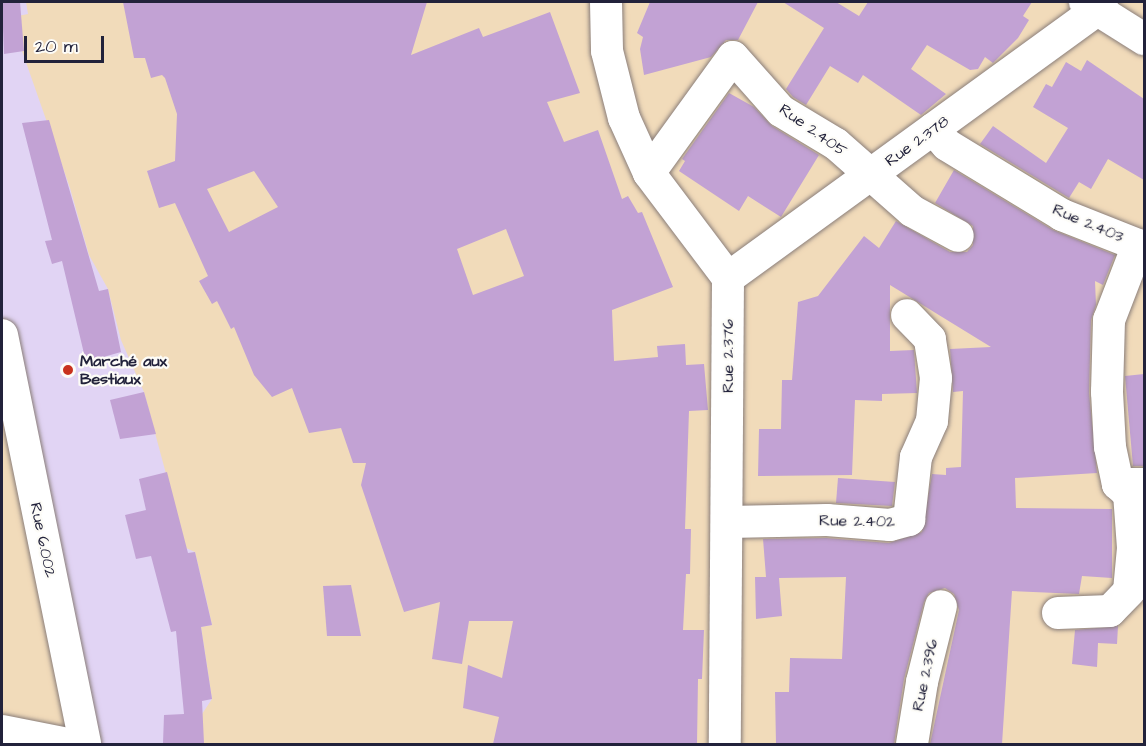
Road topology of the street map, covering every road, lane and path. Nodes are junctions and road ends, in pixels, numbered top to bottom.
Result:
1 (606, 2) edge
2 (1095, 4) edge
3 (1144, 39) edge
4 (933, 129) junction
5 (649, 173) junction
6 (872, 174) junction
7 (958, 236) dead end
8 (728, 278) junction
9 (906, 315) dead end
10 (2, 335) edge
11 (1131, 484) edge
12 (728, 522) junction
13 (941, 606) dead end
14 (1058, 613) dead end
15 (2, 731) edge
16 (68, 744) edge
17 (85, 744) edge
18 (725, 744) edge
19 (912, 744) edge

1 - 5 street
2 - 3 street
2 - 4 street, Rue 2.378
4 - 6 street, Rue 2.378
4 - 11 street, Rue 2.403
5 - 6 street, Rue 2.405
5 - 8 street
6 - 7 street, Rue 2.405
6 - 8 street, Rue 2.378
8 - 12 street, Rue 2.376
9 - 12 street, Rue 2.402
10 - 17 street, Rue 6.002
11 - 14 street
12 - 18 street, Rue 2.376
13 - 19 street, Rue 2.396
15 - 16 street

